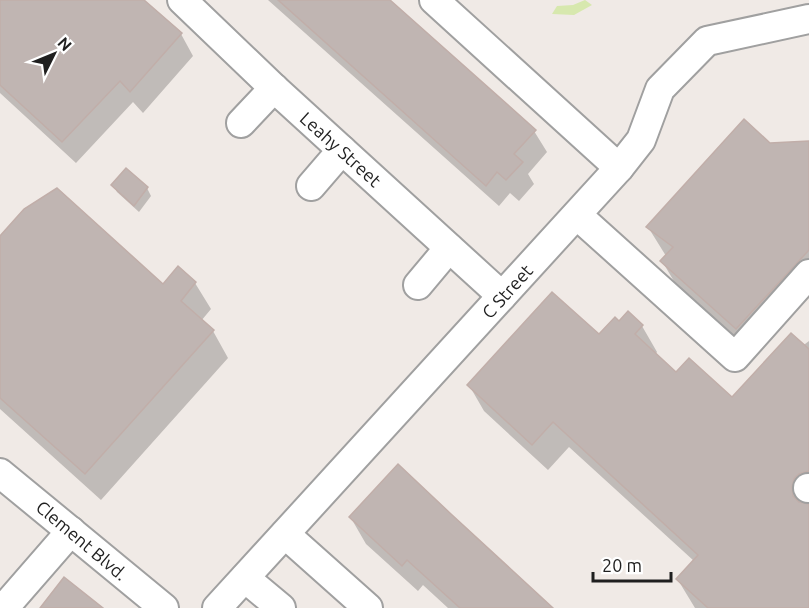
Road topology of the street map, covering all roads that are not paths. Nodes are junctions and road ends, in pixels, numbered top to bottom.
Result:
1 (182, 0) edge
2 (434, 0) edge
3 (809, 19) edge
4 (274, 88) junction
5 (241, 123) dead end
6 (342, 150) junction
7 (619, 168) junction
8 (311, 186) dead end
9 (577, 214) junction
10 (449, 248) junction
11 (809, 274) edge
12 (418, 285) dead end
13 (502, 296) junction
14 (0, 473) edge
15 (71, 531) junction
16 (285, 534) junction
17 (245, 578) junction
18 (4, 608) edge
19 (164, 608) edge
20 (217, 608) edge
21 (281, 608) edge
22 (368, 608) edge

1 - 4 street, Leahy Street
2 - 7 street
3 - 7 street, C Street
4 - 5 street
4 - 6 street, Leahy Street
6 - 8 street
6 - 10 street, Leahy Street
7 - 9 street, C Street
9 - 11 street
9 - 13 street, C Street
10 - 12 street
10 - 13 street, Leahy Street
13 - 16 street, C Street
14 - 15 street, Clement Blvd.
15 - 18 street
15 - 19 street, Clement Blvd.
16 - 17 street, C Street
16 - 22 street
17 - 20 street, C Street
17 - 21 street

